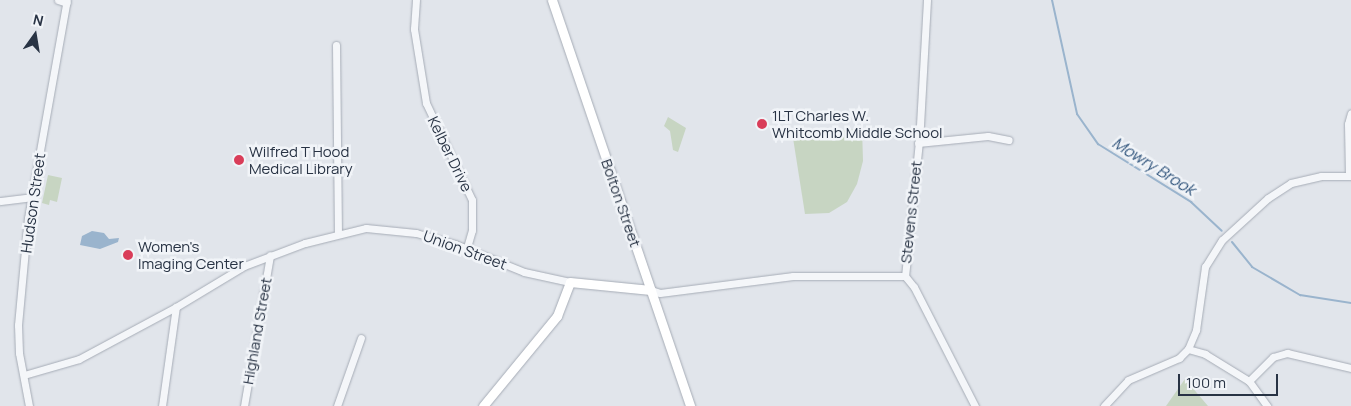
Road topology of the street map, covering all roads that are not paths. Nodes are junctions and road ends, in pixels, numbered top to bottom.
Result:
1 (58, 0) edge
2 (416, 0) edge
3 (552, 0) edge
4 (927, 0) edge
5 (67, 1) edge
6 (336, 45) dead end
7 (1351, 113) edge
8 (1009, 140) dead end
9 (918, 143) junction
10 (1350, 176) edge
11 (32, 197) junction
12 (0, 201) edge
13 (338, 233) junction
14 (467, 248) junction
15 (270, 255) junction
16 (905, 276) junction
17 (570, 282) junction
18 (651, 290) junction
19 (176, 308) junction
20 (361, 338) dead end
21 (1188, 349) junction
22 (1351, 368) edge
23 (24, 375) junction
24 (1249, 381) junction
25 (29, 406) edge
26 (162, 406) edge
27 (244, 406) edge
28 (337, 406) edge
29 (483, 406) edge
30 (690, 406) edge
31 (974, 406) edge
32 (1104, 406) edge
33 (1267, 406) edge

1 - 5 street
2 - 14 street, Kelber Drive
3 - 18 main road, Bolton Street
4 - 9 street, Stevens Street
5 - 11 street, Hudson Street
6 - 13 street
7 - 10 street
8 - 9 street
9 - 16 street, Stevens Street
10 - 21 street
11 - 12 street
11 - 23 street, Hudson Street
13 - 14 street, Union Street
13 - 15 street, Union Street
14 - 17 street, Union Street
15 - 19 street, Union Street
15 - 27 street, Highland Street
16 - 18 street, Union Street
16 - 31 street, Stevens Street
17 - 18 main road, Union Street
17 - 29 main road
18 - 30 main road, Bolton Street
19 - 23 street, Union Street
19 - 26 street
20 - 28 street
21 - 24 street
21 - 32 street
22 - 24 street
23 - 25 street, Hudson Street
24 - 33 street

